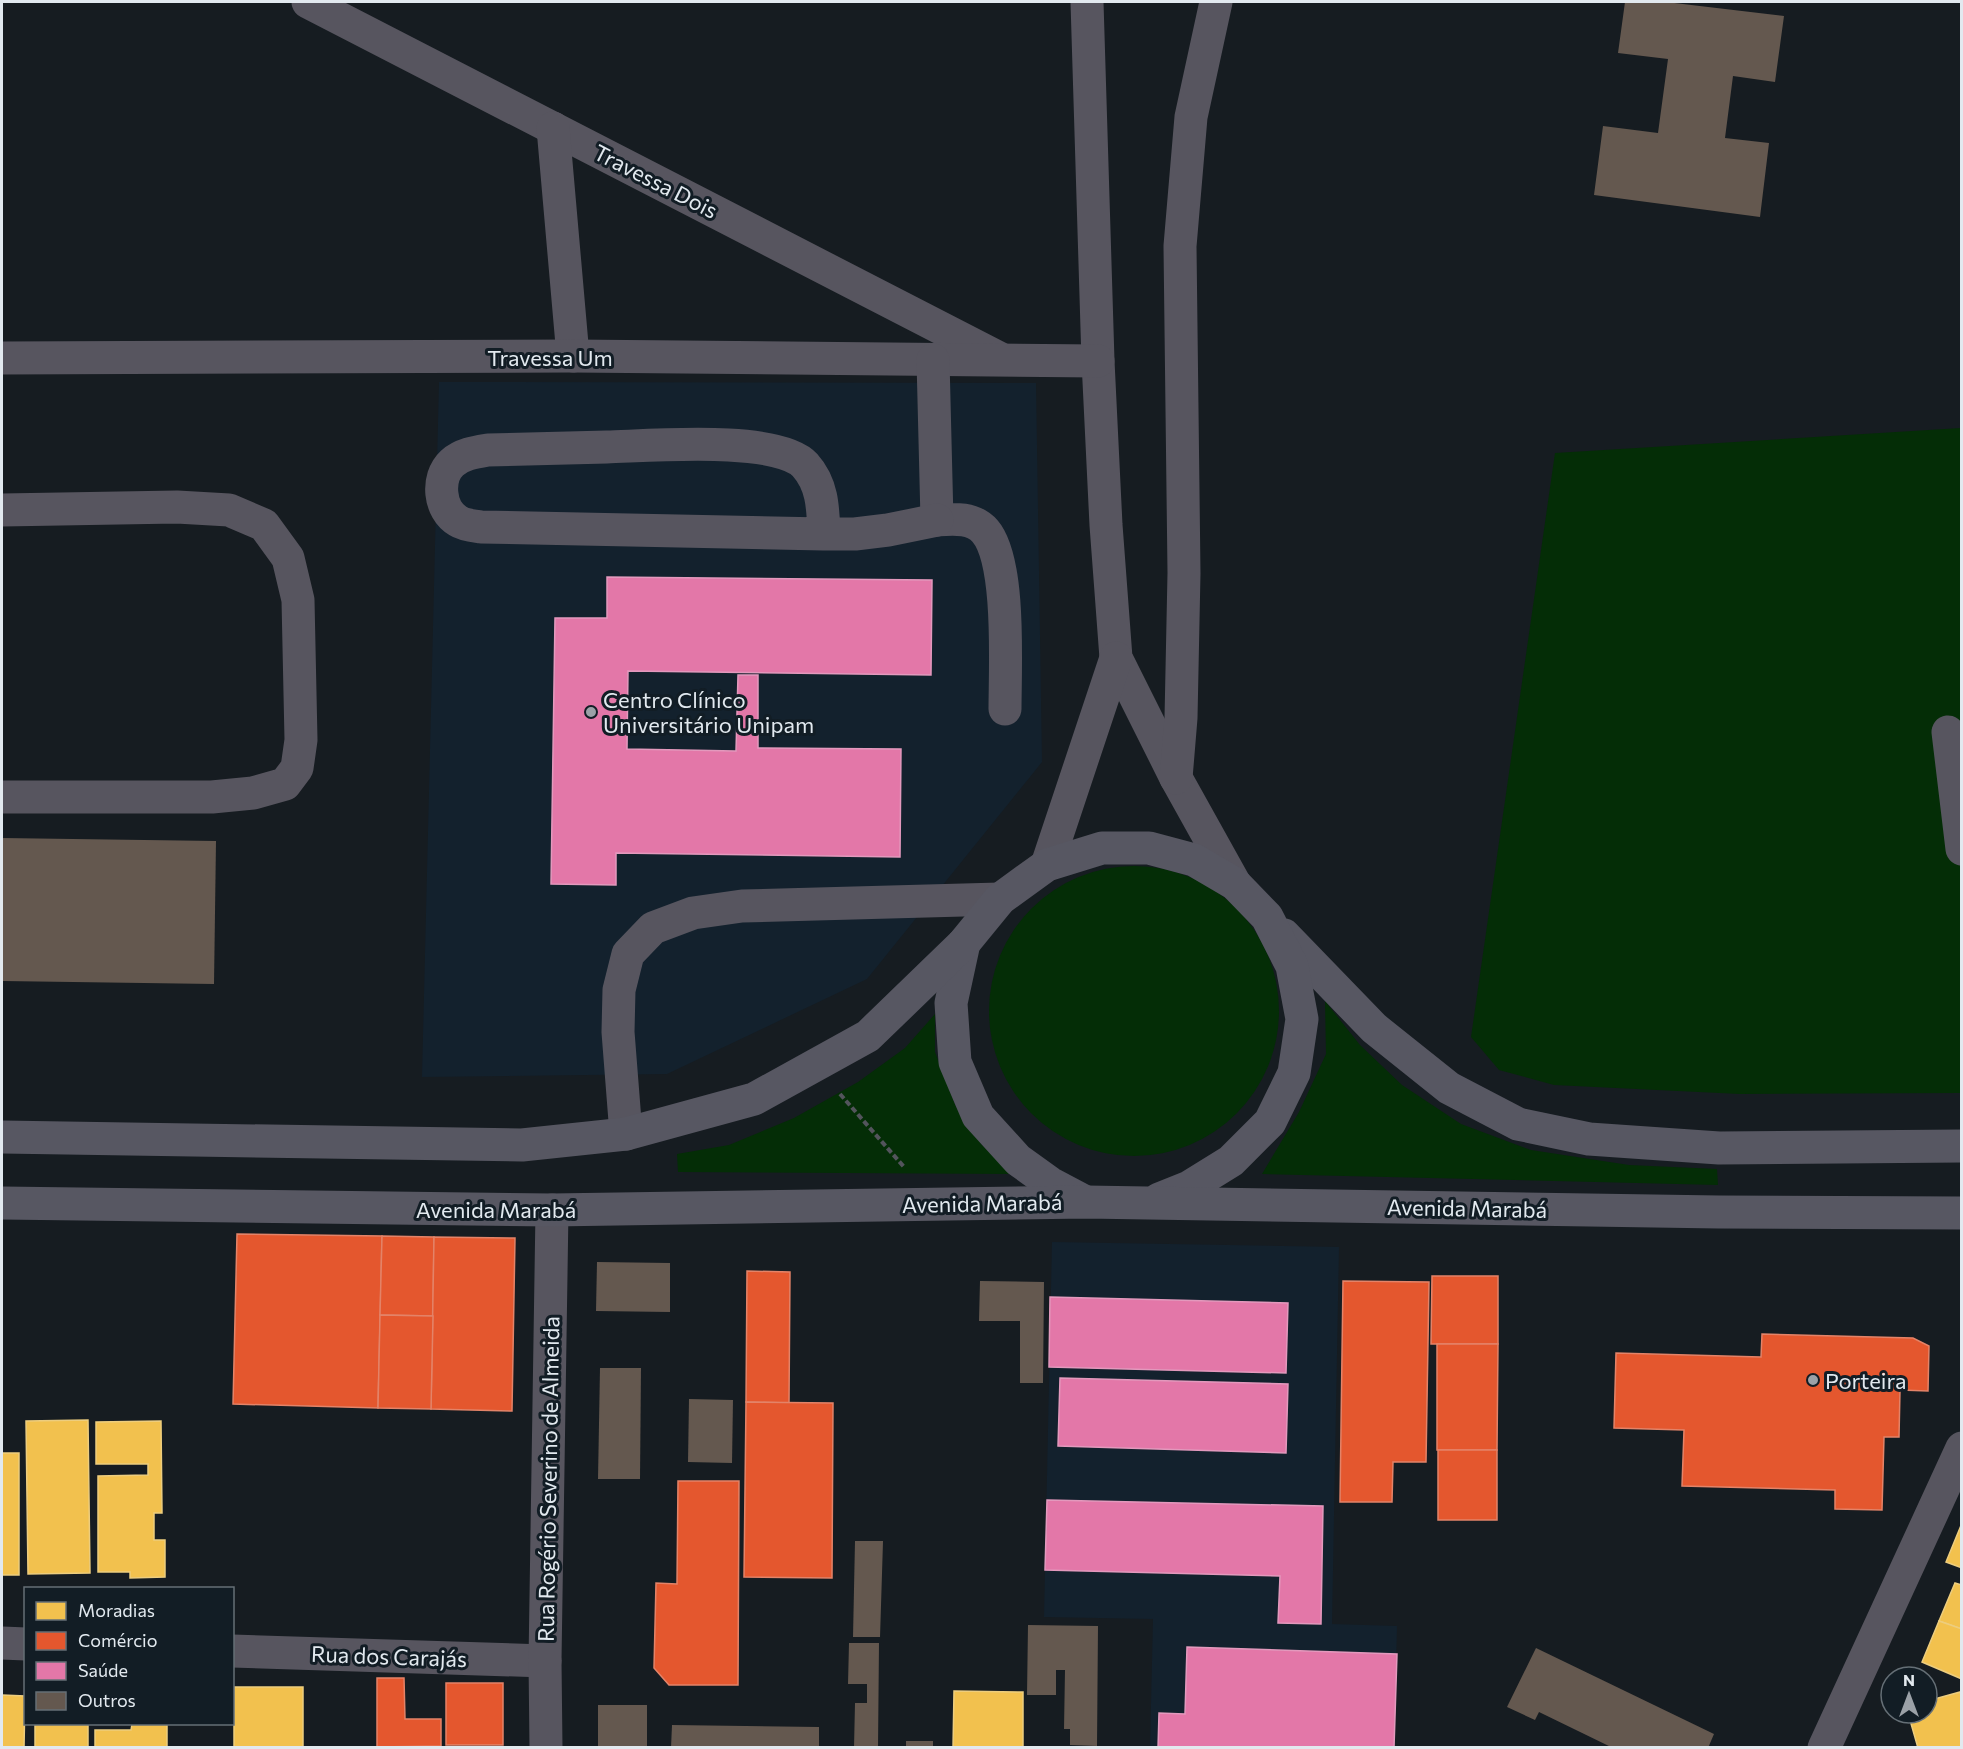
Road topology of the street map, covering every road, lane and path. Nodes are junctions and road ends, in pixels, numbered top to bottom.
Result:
1 (308, 2) edge
2 (1087, 2) edge
3 (1216, 2) edge
4 (553, 128) junction
5 (573, 356) junction
6 (2, 358) edge
7 (933, 360) junction
8 (1004, 360) junction
9 (1098, 361) junction
10 (2, 510) edge
11 (937, 519) junction
12 (824, 534) junction
13 (1116, 658) junction
14 (1005, 709) dead end
15 (1948, 732) dead end
16 (1176, 778) junction
17 (2, 797) edge
18 (1962, 849) edge
19 (1047, 865) junction
20 (1234, 884) junction
21 (1000, 899) junction
22 (1267, 917) junction
23 (964, 943) junction
24 (839, 1093) dead end
25 (626, 1134) junction
26 (2, 1137) edge
27 (1962, 1146) edge
28 (910, 1174) dead end
29 (1086, 1202) junction
30 (2, 1203) edge
31 (1149, 1203) junction
32 (552, 1210) junction
33 (1962, 1213) edge
34 (1962, 1448) edge
35 (2, 1643) edge
36 (24, 1644) edge
37 (234, 1651) edge
38 (545, 1661) junction
39 (546, 1748) edge
40 (1824, 1748) edge

1 - 4 street, Travessa Dois
2 - 9 street
3 - 16 street
4 - 5 street
4 - 8 street, Travessa Dois
5 - 6 street, Travessa Um
5 - 7 street, Travessa Um
7 - 8 street, Travessa Um
7 - 11 street
8 - 9 street, Travessa Um
9 - 13 street
10 - 17 street
11 - 12 street
11 - 14 street
12 - 12 street
13 - 16 street
13 - 19 street
15 - 18 street
16 - 20 street
19 - 20 main road
19 - 21 main road
20 - 22 main road
21 - 23 main road
21 - 25 street
22 - 27 main road
22 - 31 main road
23 - 25 main road
23 - 29 main road
24 - 28 path
25 - 26 main road
29 - 31 main road, Avenida Marabá
29 - 32 main road, Avenida Marabá
30 - 32 main road, Avenida Marabá
31 - 33 main road, Avenida Marabá
32 - 38 street, Rua Rogério Severino de Almeida
34 - 40 street
35 - 36 street
37 - 38 street, Rua dos Carajás
38 - 39 street, Rua Rogério Severino de Almeida

